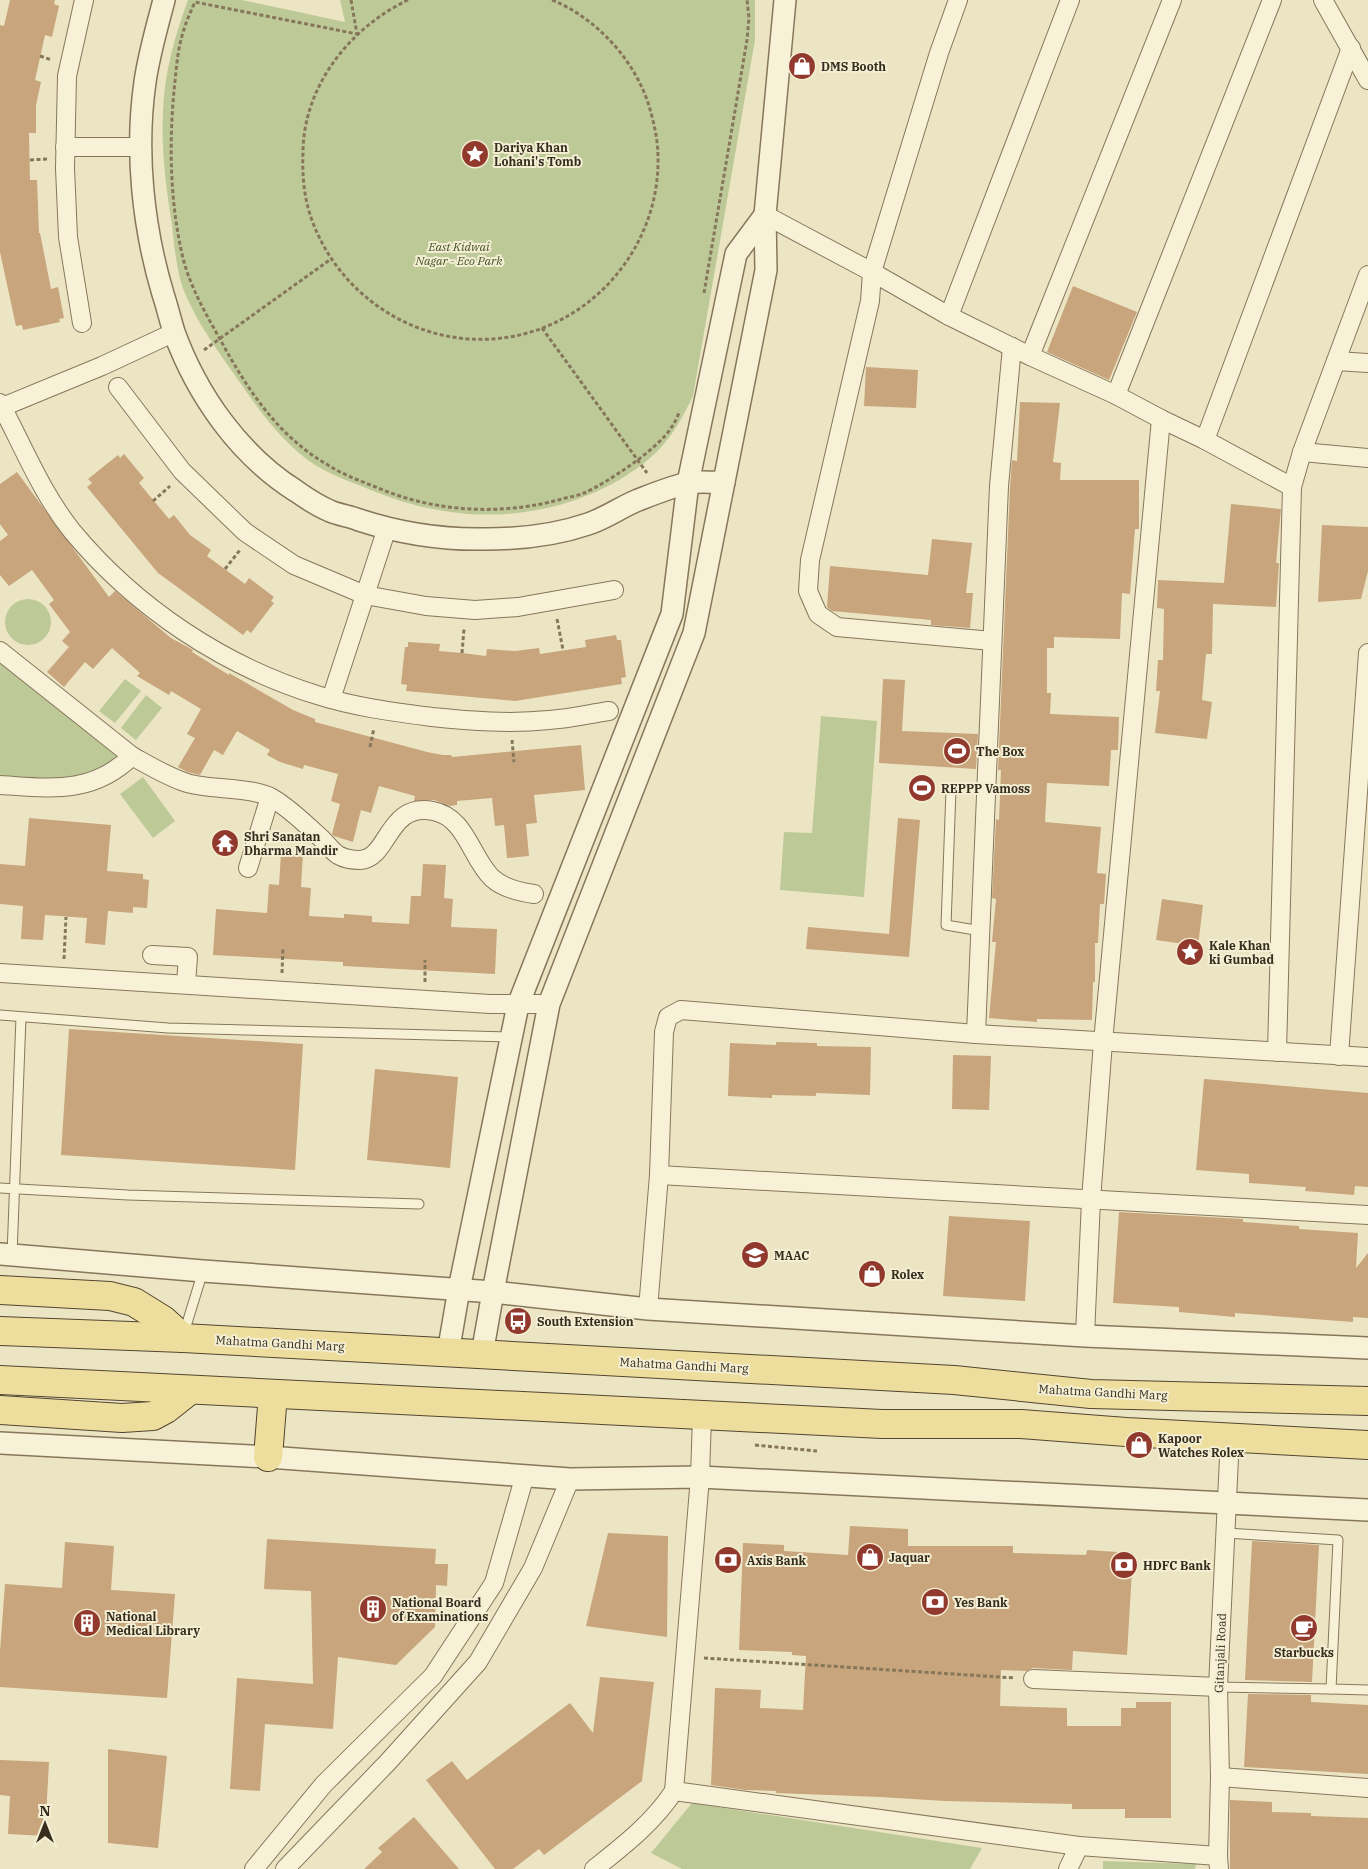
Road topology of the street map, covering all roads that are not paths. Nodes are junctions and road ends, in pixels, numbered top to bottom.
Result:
1 (84, 0) edge
2 (164, 0) edge
3 (958, 0) edge
4 (1070, 0) edge
5 (1172, 0) edge
6 (1272, 0) edge
7 (1323, 0) edge
8 (786, 3) edge
9 (1351, 48) junction
10 (1368, 80) edge
11 (65, 147) junction
12 (142, 147) junction
13 (765, 215) junction
14 (872, 272) junction
15 (1367, 279) edge
16 (948, 316) junction
17 (82, 323) dead end
18 (174, 332) junction
19 (1012, 347) junction
20 (1030, 356) junction
21 (1336, 361) junction
22 (1368, 363) edge
23 (118, 387) dead end
24 (1116, 395) junction
25 (1, 406) edge
26 (1161, 419) junction
27 (5, 426) edge
28 (1205, 440) junction
29 (1302, 452) junction
30 (1368, 458) edge
31 (724, 482) junction
32 (688, 483) junction
33 (1292, 487) junction
34 (387, 528) junction
35 (614, 590) dead end
36 (365, 595) junction
37 (992, 641) junction
38 (0, 651) edge
39 (1368, 653) edge
40 (331, 699) junction
41 (609, 711) dead end
42 (132, 756) junction
43 (0, 785) edge
44 (951, 790) dead end
45 (270, 797) junction
46 (248, 868) dead end
47 (534, 894) dead end
48 (981, 931) junction
49 (152, 955) dead end
50 (0, 973) edge
51 (186, 984) junction
52 (549, 1004) junction
53 (518, 1005) junction
54 (0, 1015) edge
55 (21, 1017) junction
56 (976, 1034) junction
57 (511, 1037) junction
58 (1103, 1042) junction
59 (1277, 1052) junction
60 (1338, 1056) junction
61 (1368, 1057) edge
62 (659, 1175) junction
63 (0, 1188) edge
64 (15, 1189) junction
65 (1091, 1200) junction
66 (419, 1204) dead end
67 (1368, 1215) edge
68 (6, 1254) edge
69 (203, 1271) junction
70 (459, 1289) junction
71 (0, 1290) edge
72 (493, 1292) junction
73 (648, 1309) junction
74 (0, 1331) edge
75 (1084, 1336) junction
76 (183, 1338) junction
77 (1368, 1348) edge
78 (448, 1352) junction
79 (482, 1354) junction
80 (0, 1380) edge
81 (190, 1390) junction
82 (273, 1394) junction
83 (1368, 1401) edge
84 (0, 1410) edge
85 (702, 1416) junction
86 (1230, 1437) junction
87 (0, 1443) edge
88 (1368, 1445) edge
89 (268, 1457) junction
90 (525, 1475) junction
91 (700, 1477) junction
92 (570, 1479) junction
93 (1227, 1503) junction
94 (1368, 1510) edge
95 (1226, 1533) junction
96 (1033, 1679) road end
97 (1218, 1687) junction
98 (1331, 1689) junction
99 (1368, 1690) edge
100 (1220, 1777) junction
101 (1368, 1788) edge
102 (674, 1792) junction
103 (1079, 1846) junction
104 (1218, 1862) edge
105 (254, 1869) edge
106 (285, 1869) edge
107 (594, 1869) edge
108 (1068, 1869) edge

1 - 11 street
2 - 12 street
3 - 14 street
4 - 16 street
5 - 20 street
6 - 24 street
7 - 9 street
8 - 13 street
9 - 10 street
9 - 28 street
11 - 12 street
11 - 17 street
12 - 18 street
13 - 14 street
13 - 31 street
13 - 32 street
14 - 16 street
14 - 37 street
15 - 21 street
16 - 19 street
18 - 25 street
18 - 34 street
19 - 20 street
19 - 37 street
20 - 24 street
21 - 22 street
21 - 29 street
23 - 36 street
24 - 26 street
25 - 27 street
26 - 28 street
26 - 58 street
27 - 40 street
28 - 33 street
29 - 30 street
29 - 33 street
31 - 32 street
31 - 52 street
32 - 34 street
32 - 53 street
33 - 59 street
34 - 36 street
35 - 36 street
36 - 40 street
37 - 48 street
38 - 42 street
39 - 60 street
40 - 41 street
42 - 43 street
42 - 45 street
44 - 48 lane
45 - 46 street
45 - 47 street
48 - 56 street
49 - 51 street
50 - 51 street
51 - 53 street
52 - 53 street
52 - 72 street
53 - 57 street
54 - 55 lane
55 - 57 lane
55 - 64 lane
56 - 58 street
56 - 62 street
57 - 70 street
58 - 59 street
58 - 65 street
59 - 60 street
60 - 61 street
62 - 65 street
62 - 73 street
63 - 64 lane
64 - 66 lane
64 - 68 lane
65 - 67 street
65 - 75 street
68 - 69 street
69 - 70 street
69 - 76 lane
70 - 72 street
70 - 78 street
71 - 76 main road
72 - 73 street
72 - 79 street
73 - 75 street
74 - 76 main road, Mahatma Gandhi Marg
75 - 77 street
76 - 78 main road, Mahatma Gandhi Marg
78 - 79 main road, Mahatma Gandhi Marg
79 - 83 main road, Mahatma Gandhi Marg
80 - 81 main road
81 - 82 main road
81 - 84 main road
82 - 85 main road
82 - 89 main road
85 - 86 main road
85 - 91 street
86 - 88 main road
86 - 93 street, Gitanjali Road
87 - 89 street
89 - 90 street
90 - 92 street
90 - 105 street
91 - 92 street
91 - 93 street
91 - 102 street
92 - 106 street
93 - 94 street
93 - 95 street, Gitanjali Road
95 - 97 street, Gitanjali Road
95 - 98 lane
96 - 97 street
97 - 98 lane
97 - 100 street, Gitanjali Road
98 - 99 lane
100 - 101 street
100 - 104 street, Gitanjali Road
102 - 103 street
102 - 107 street
103 - 104 street
103 - 108 street

